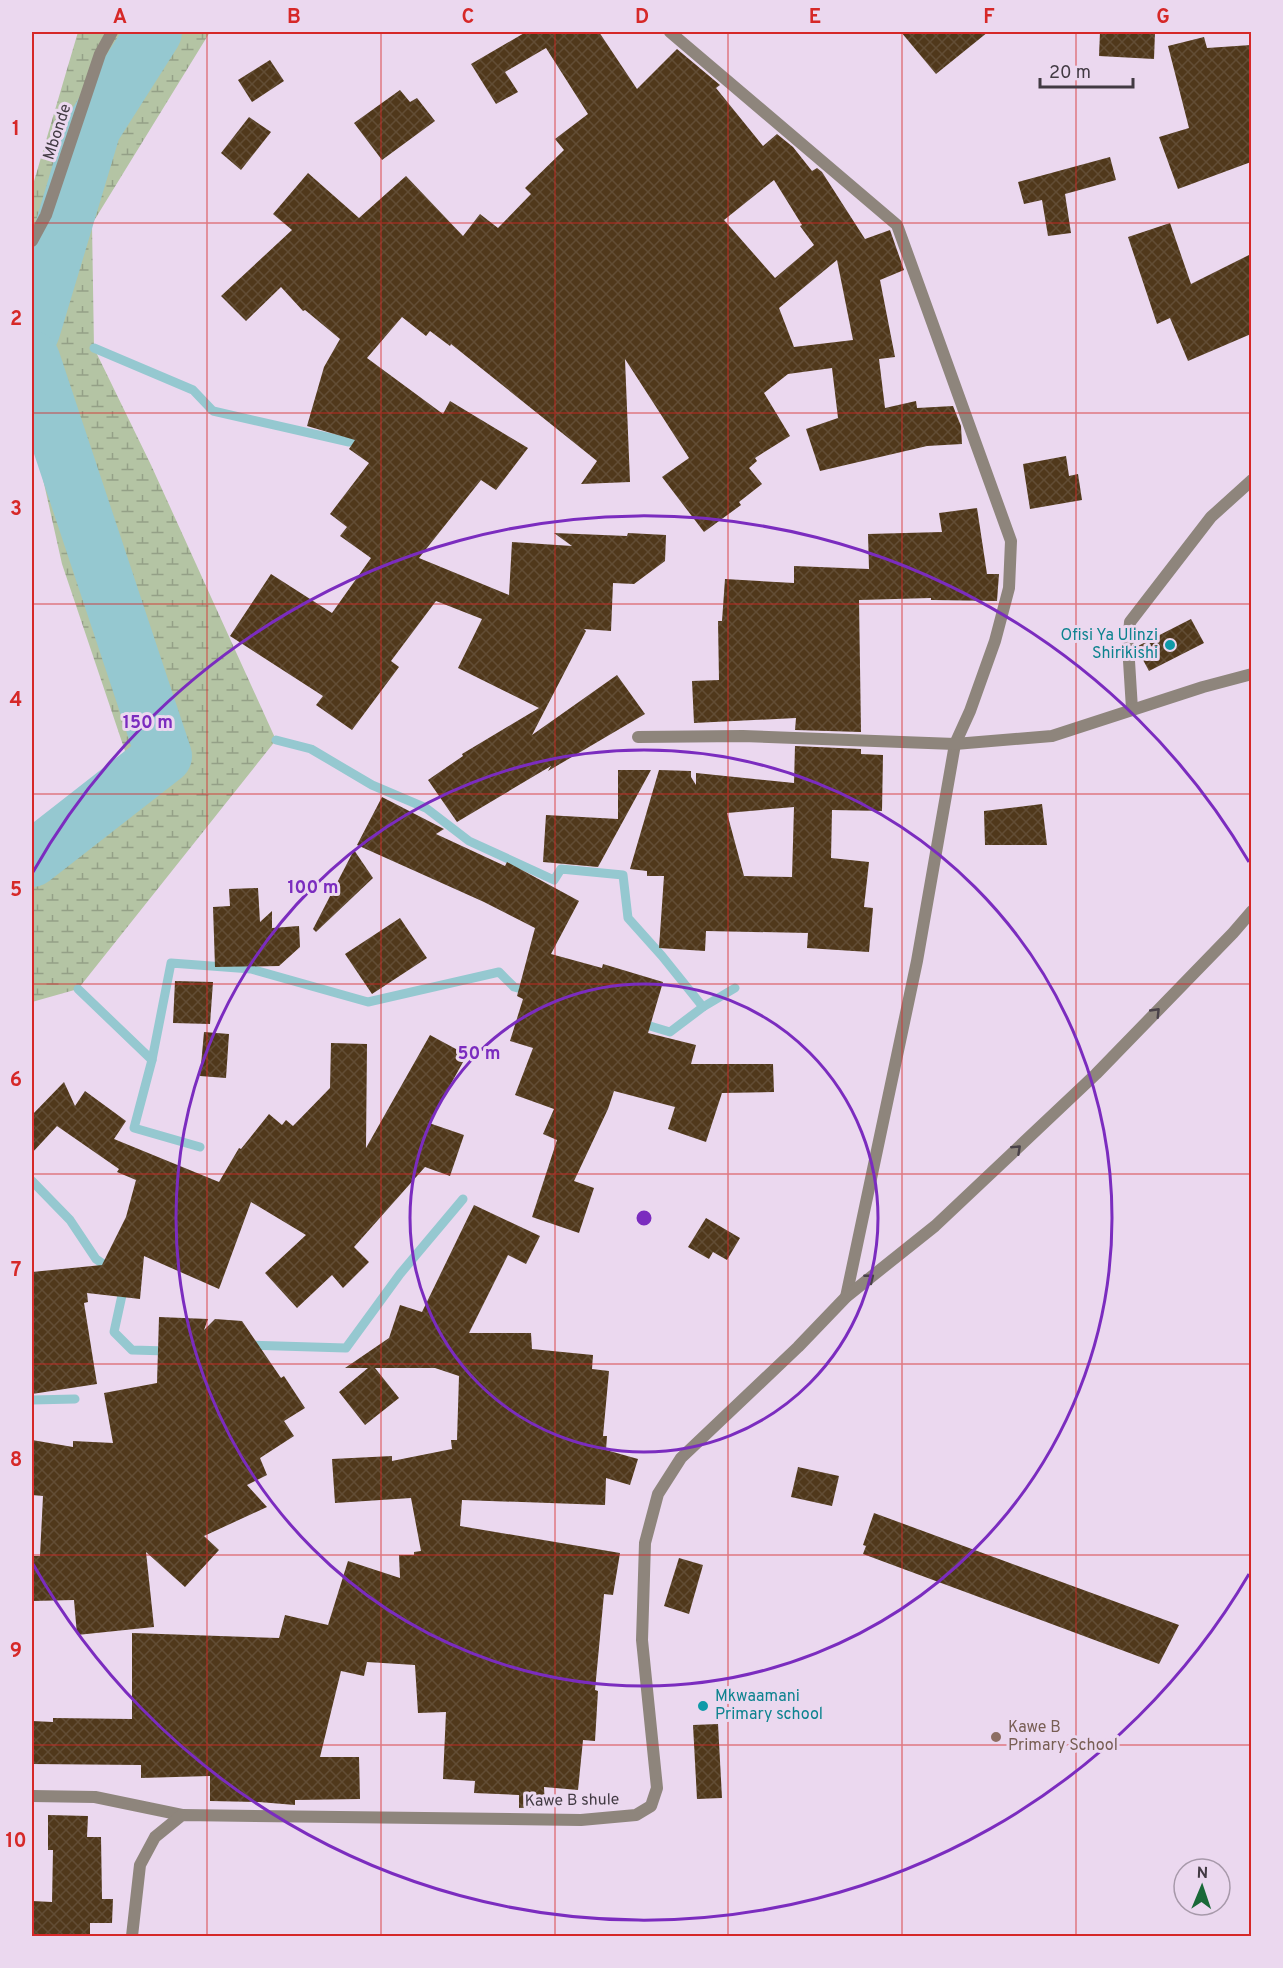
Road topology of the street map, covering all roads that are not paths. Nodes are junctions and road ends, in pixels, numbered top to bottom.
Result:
1 (112, 32) edge
2 (670, 32) edge
3 (32, 241) edge
4 (1251, 480) edge
5 (1251, 674) edge
6 (1132, 709) junction
7 (638, 737) dead end
8 (955, 744) junction
9 (1251, 910) edge
10 (846, 1297) junction
11 (32, 1796) edge
12 (182, 1815) junction
13 (132, 1936) edge

1 - 3 street, Mbonde
2 - 8 street
4 - 6 street
5 - 6 street
6 - 8 street
7 - 8 street
8 - 10 street
10 -> 9 street, Kawe B shule
10 - 12 street, Kawe B shule
11 - 12 street, Kawe B shule
12 - 13 street

